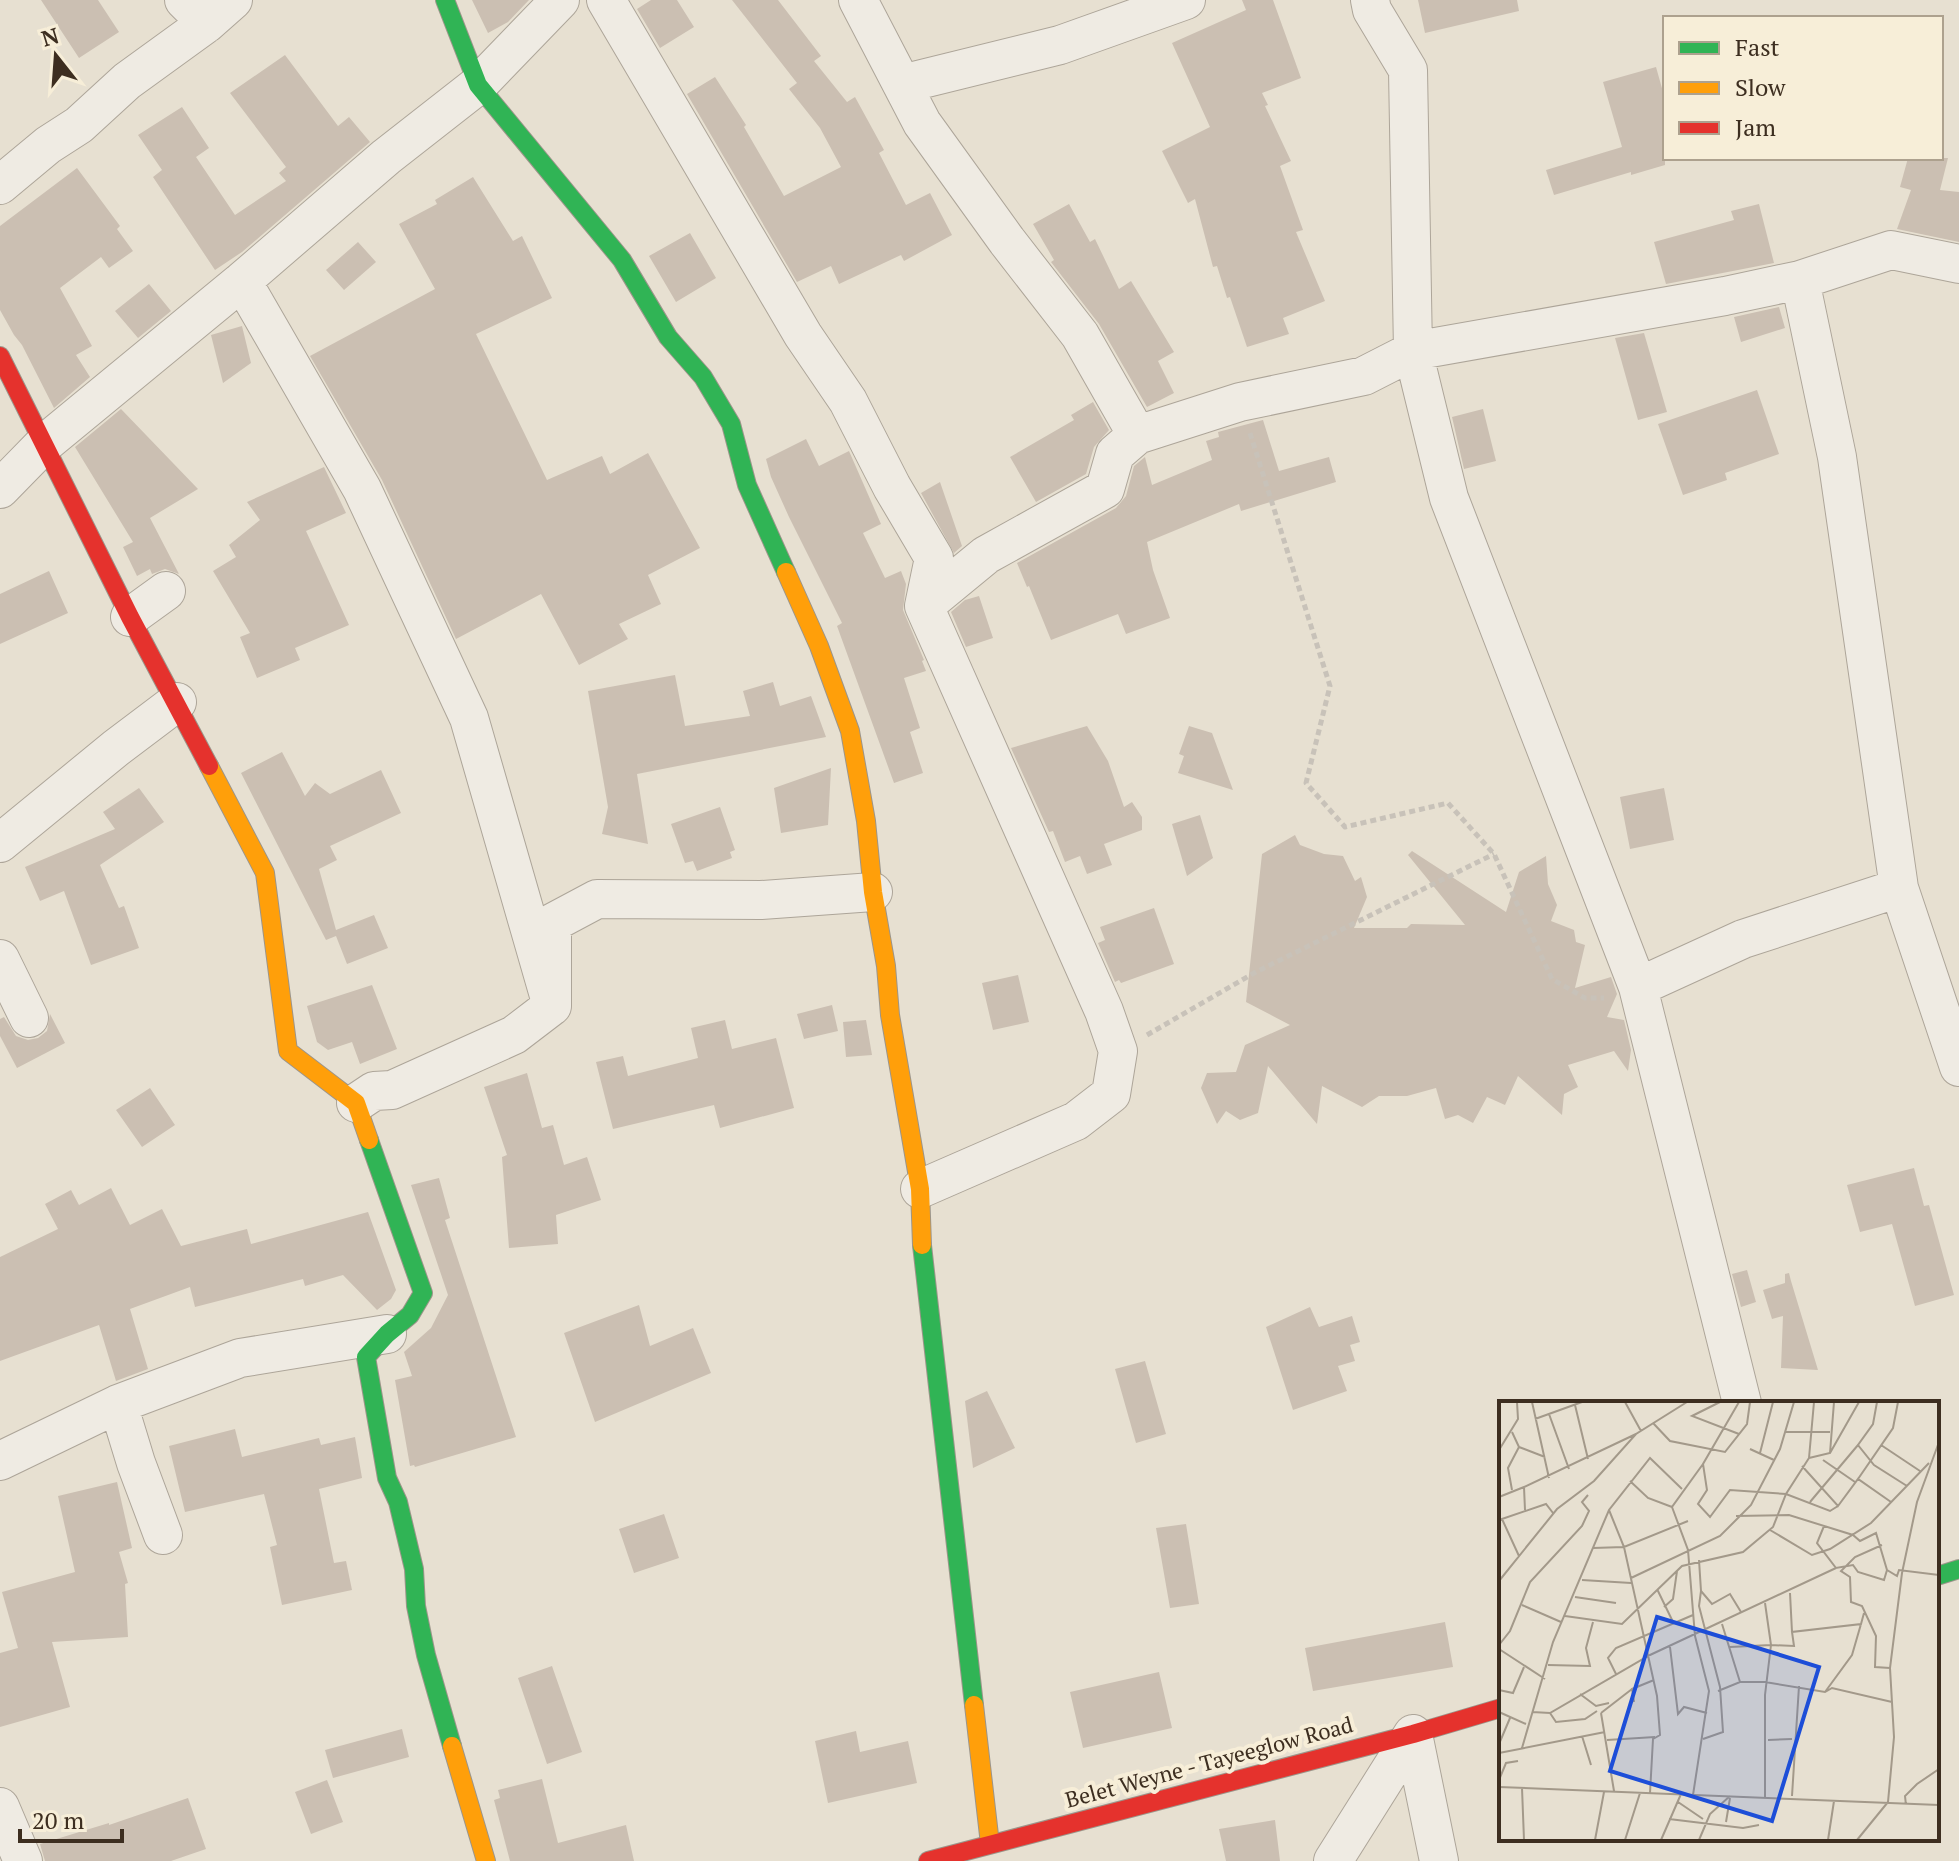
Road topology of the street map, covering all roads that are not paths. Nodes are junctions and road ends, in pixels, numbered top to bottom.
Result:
1 (445, 0) edge
2 (560, 0) edge
3 (606, 0) edge
4 (858, 0) edge
5 (1186, 0) edge
6 (1370, 0) edge
7 (208, 8) edge
8 (902, 84) junction
9 (478, 85) junction
10 (0, 185) edge
11 (1959, 264) edge
12 (1800, 280) junction
13 (242, 281) junction
14 (1413, 351) junction
15 (0, 356) edge
16 (1137, 435) junction
17 (44, 444) junction
18 (0, 489) edge
19 (166, 591) dead end
20 (924, 606) junction
21 (130, 617) junction
22 (177, 702) junction
23 (0, 843) edge
24 (1899, 888) junction
25 (873, 892) junction
26 (0, 959) edge
27 (1638, 987) junction
28 (552, 1006) junction
29 (29, 1018) dead end
30 (1959, 1067) edge
31 (356, 1103) junction
32 (920, 1189) junction
33 (387, 1334) junction
34 (1742, 1401) edge
35 (118, 1404) junction
36 (0, 1461) edge
37 (163, 1535) dead end
38 (1959, 1569) edge
39 (1939, 1575) edge
40 (1499, 1709) edge
41 (1413, 1734) junction
42 (0, 1807) edge
43 (990, 1844) junction
44 (23, 1861) edge
45 (486, 1861) edge
46 (928, 1861) edge
47 (1333, 1861) edge
48 (1439, 1861) edge

1 - 9 street
2 - 9 street
3 - 20 street
4 - 8 street
5 - 8 street
6 - 14 street
7 - 10 street
8 - 16 street
9 - 13 street
9 - 25 street
11 - 12 street
12 - 14 street
12 - 24 street
13 - 17 street
13 - 28 street
14 - 16 street
14 - 27 street
15 - 17 street
16 - 20 street
17 - 18 street
17 - 21 street
19 - 21 street
20 - 32 street
21 - 22 street
22 - 23 street
22 - 31 street
24 - 27 street
24 - 30 street
25 - 28 street
25 - 32 street
26 - 29 street
27 - 34 street
28 - 31 street
31 - 33 street
32 - 43 street
33 - 35 street
33 - 45 street
35 - 36 street
35 - 37 street
38 - 39 street
40 - 41 street, Belet Weyne - Tayeeglow Road
41 - 43 street, Belet Weyne - Tayeeglow Road
41 - 47 street
41 - 48 street
42 - 44 street
43 - 46 street, Belet Weyne - Tayeeglow Road

